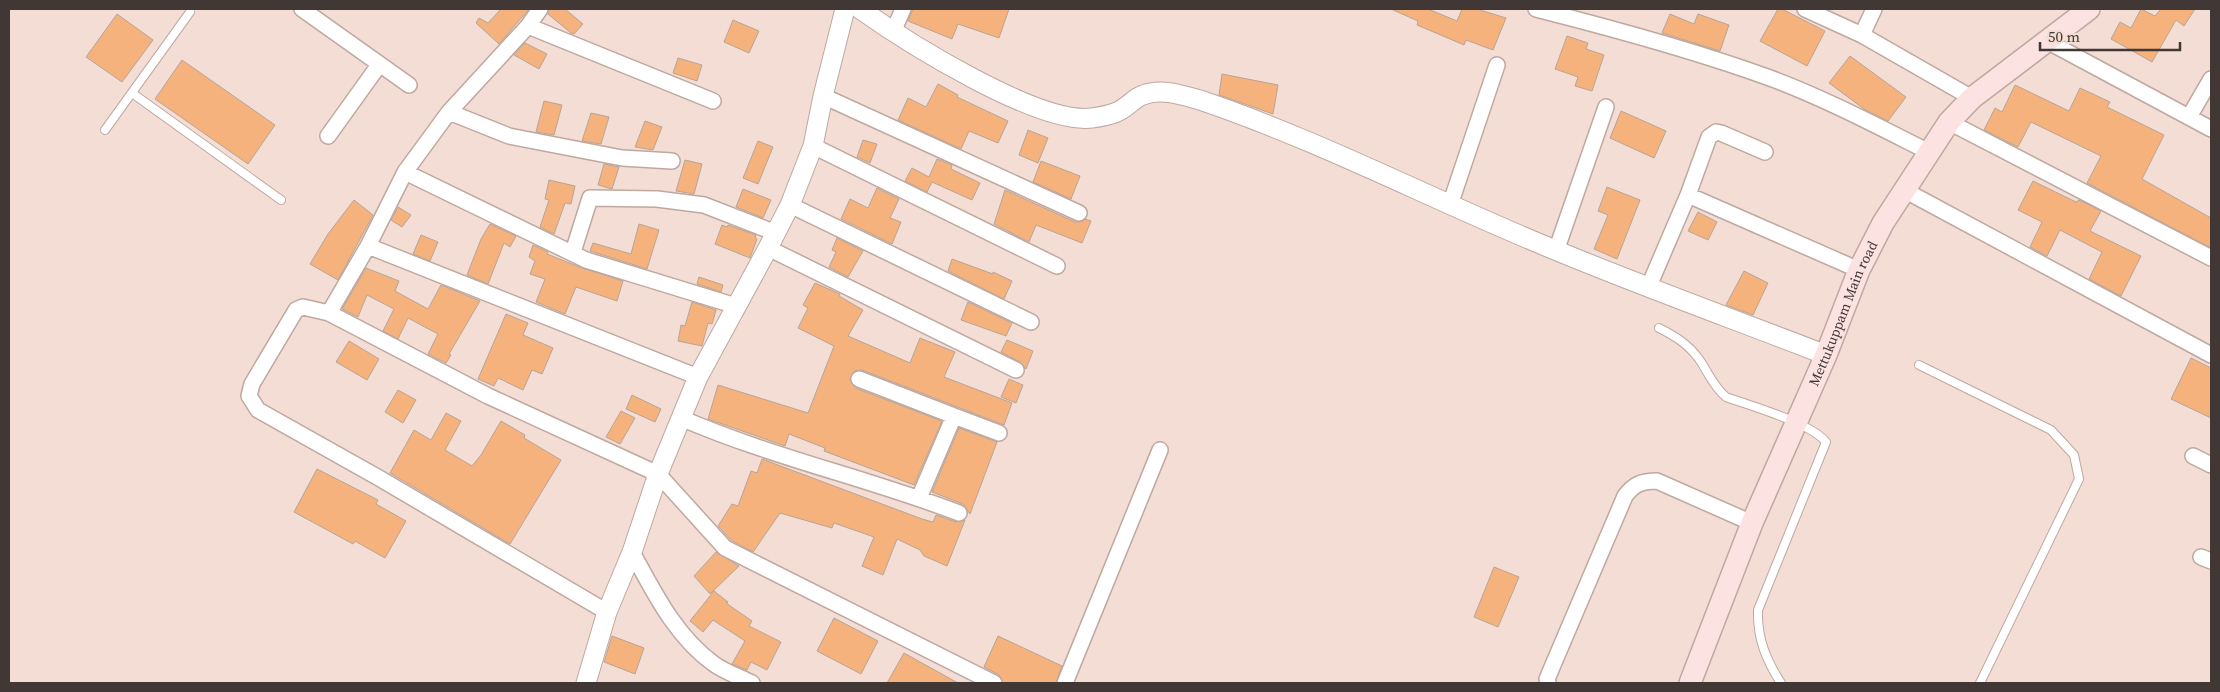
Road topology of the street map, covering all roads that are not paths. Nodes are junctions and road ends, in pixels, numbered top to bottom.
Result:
1 (302, 9) edge
2 (540, 9) edge
3 (845, 9) edge
4 (860, 9) edge
5 (903, 9) edge
6 (1536, 9) edge
7 (1806, 9) edge
8 (1874, 9) edge
9 (2089, 9) edge
10 (188, 10) edge
11 (528, 26) junction
12 (893, 32) junction
13 (1862, 35) junction
14 (2046, 40) junction
15 (380, 65) junction
16 (1497, 65) dead end
17 (2211, 79) edge
18 (409, 85) dead end
19 (132, 93) junction
20 (823, 96) junction
21 (1972, 98) junction
22 (713, 101) dead end
23 (1606, 107) dead end
24 (449, 112) junction
25 (2189, 118) junction
26 (1949, 122) junction
27 (2211, 129) edge
28 (105, 130) dead end
29 (328, 136) dead end
30 (814, 146) junction
31 (1765, 152) dead end
32 (1929, 152) junction
33 (672, 161) dead end
34 (405, 172) junction
35 (1904, 190) junction
36 (1688, 195) junction
37 (281, 200) dead end
38 (790, 205) junction
39 (1450, 205) junction
40 (1079, 214) dead end
41 (772, 241) junction
42 (368, 246) junction
43 (1556, 251) junction
44 (573, 252) junction
45 (2211, 258) edge
46 (1057, 266) dead end
47 (1859, 270) junction
48 (1649, 286) junction
49 (736, 306) junction
50 (329, 313) junction
51 (1031, 322) dead end
52 (1659, 328) dead end
53 (1826, 355) junction
54 (2211, 355) edge
55 (1919, 364) dead end
56 (1016, 370) dead end
57 (698, 377) junction
58 (859, 378) dead end
59 (954, 416) junction
60 (681, 418) junction
61 (1796, 423) junction
62 (998, 433) dead end
63 (1160, 450) dead end
64 (2193, 456) dead end
65 (2211, 465) edge
66 (658, 474) junction
67 (920, 498) junction
68 (959, 513) dead end
69 (1752, 523) junction
70 (632, 552) junction
71 (607, 612) junction
72 (586, 683) edge
73 (752, 683) edge
74 (994, 683) edge
75 (1065, 683) edge
76 (1548, 683) edge
77 (1690, 683) edge
78 (1782, 683) edge
79 (1980, 683) edge

1 - 15 street
2 - 11 street
3 - 20 street
4 - 12 street
5 - 12 street
6 - 32 street
7 - 13 street
8 - 13 street
9 - 14 main road, Mettukuppam Main road
10 - 19 lane
11 - 22 street
11 - 24 street
12 - 39 street
13 - 21 street
14 - 21 main road, Mettukuppam Main road
14 - 25 street
15 - 18 street
15 - 29 street
16 - 39 street
17 - 25 street
19 - 28 lane
19 - 37 lane
20 - 30 street
20 - 40 street
21 - 26 main road, Mettukuppam Main road
23 - 43 street
24 - 33 street
24 - 34 street
25 - 27 street
26 - 32 main road, Mettukuppam Main road
26 - 45 street
30 - 38 street
30 - 46 street
31 - 36 street
32 - 35 main road, Mettukuppam Main road
34 - 42 street
34 - 44 street
35 - 47 main road, Mettukuppam Main road
35 - 54 street
36 - 47 street
36 - 48 street
38 - 41 street
38 - 51 street
39 - 43 street
41 - 44 street
41 - 49 street
41 - 56 street
42 - 50 street
42 - 57 street
43 - 48 street
44 - 49 street
47 - 53 main road, Mettukuppam Main road
48 - 53 street
49 - 57 street
50 - 66 street
50 - 71 street
52 - 61 lane
53 - 61 main road, Mettukuppam Main road
55 - 79 lane
57 - 60 street
58 - 59 street
59 - 62 street
59 - 67 street
60 - 66 street
60 - 67 street
61 - 69 main road, Mettukuppam Main road
61 - 78 lane
63 - 75 street
64 - 65 street
66 - 70 street
66 - 74 street
67 - 68 street
69 - 76 street
69 - 77 main road, Mettukuppam Main road
70 - 71 street
70 - 73 street
71 - 72 street

